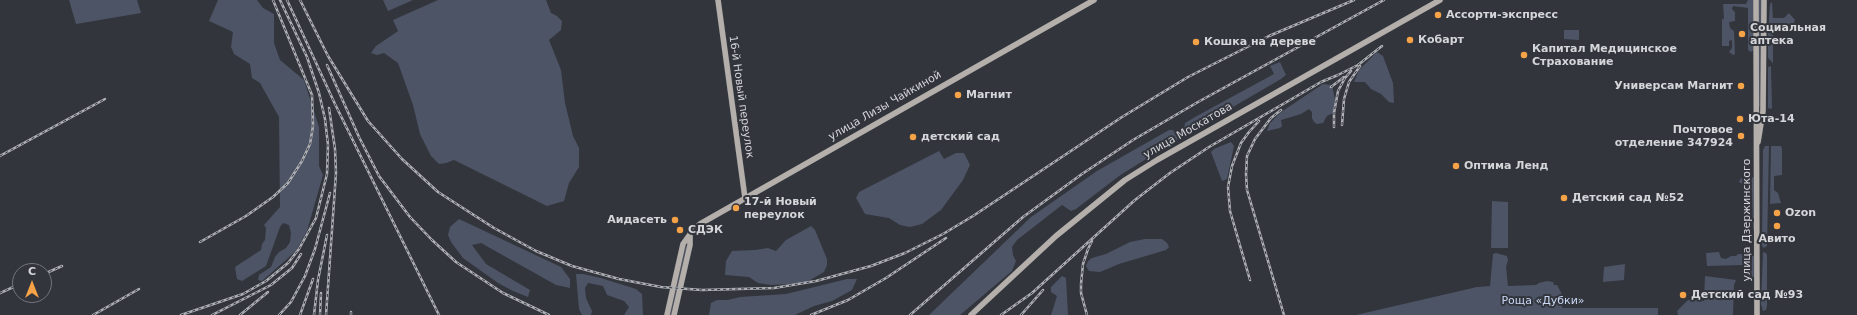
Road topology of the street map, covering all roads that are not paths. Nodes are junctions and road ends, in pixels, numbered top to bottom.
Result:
1 (718, 0) edge
2 (1094, 0) edge
3 (1440, 0) edge
4 (1756, 0) edge
5 (1764, 0) edge
6 (1757, 150) junction
7 (745, 198) junction
8 (690, 235) junction
9 (667, 315) edge
10 (674, 315) edge
11 (971, 315) edge
12 (1757, 315) edge

1 - 7 main road, 16-й Новый переулок
2 - 7 main road, улица Лизы Чайкиной
3 - 11 main road, улица Москатова
4 - 6 main road, улица Дзержинского
5 - 6 main road, улица Дзержинского
6 - 12 main road, улица Дзержинского
7 - 8 main road, улица Лизы Чайкиной
8 - 9 main road, улица Лизы Чайкиной
8 - 10 main road

